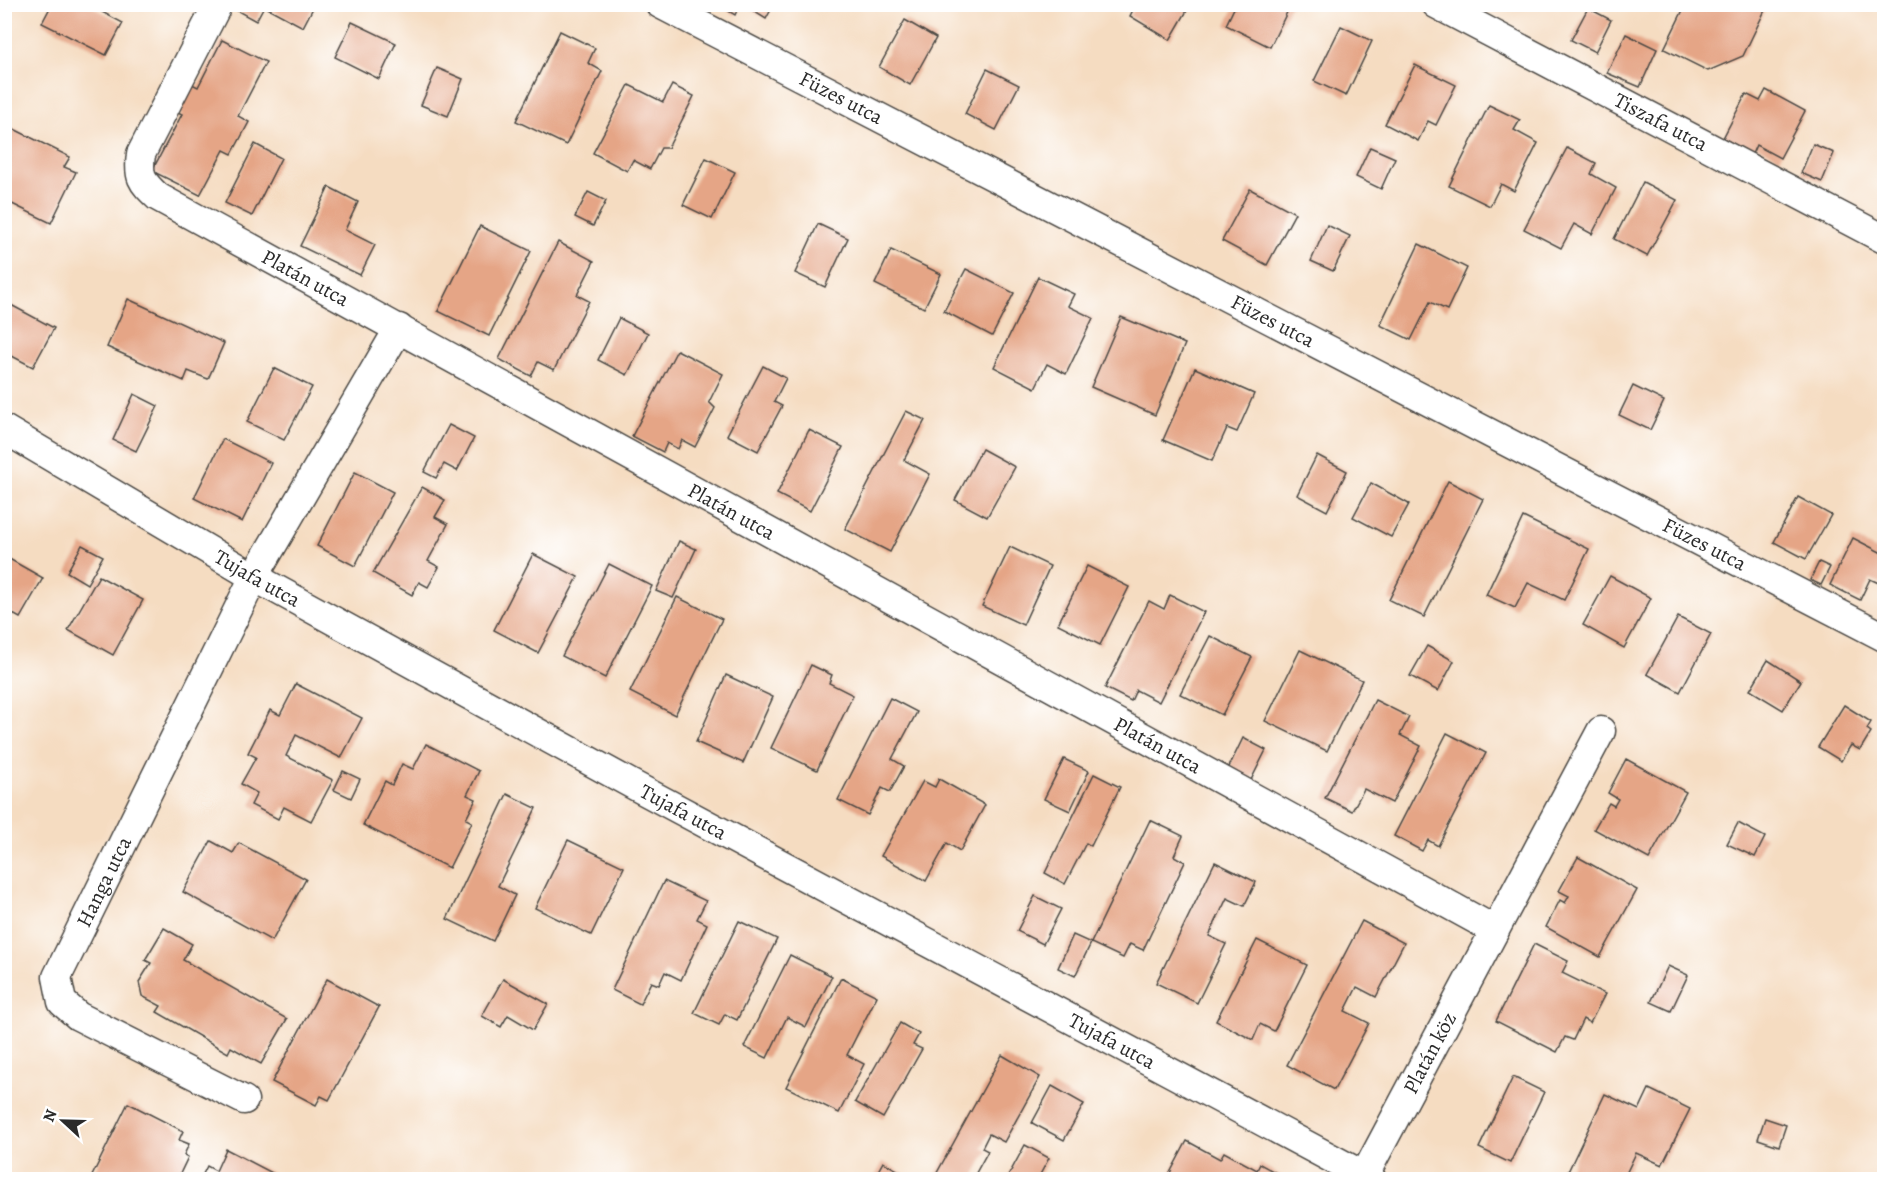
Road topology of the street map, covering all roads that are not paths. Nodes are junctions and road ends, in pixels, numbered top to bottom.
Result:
1 (218, 4) edge
2 (660, 4) edge
3 (1436, 4) edge
4 (1884, 239) edge
5 (399, 328) junction
6 (4, 429) edge
7 (254, 577) junction
8 (1884, 637) edge
9 (1601, 731) dead end
10 (1495, 930) junction
11 (244, 1100) dead end
12 (1366, 1178) edge

1 - 5 street, Platán utca
2 - 8 street, Füzes utca
3 - 4 street, Tiszafa utca
5 - 7 street, Hanga utca
5 - 10 street, Platán utca
6 - 7 street, Tujafa utca
7 - 11 street, Hanga utca
7 - 12 street, Tujafa utca
9 - 10 street, Platán köz
10 - 12 street, Platán köz

